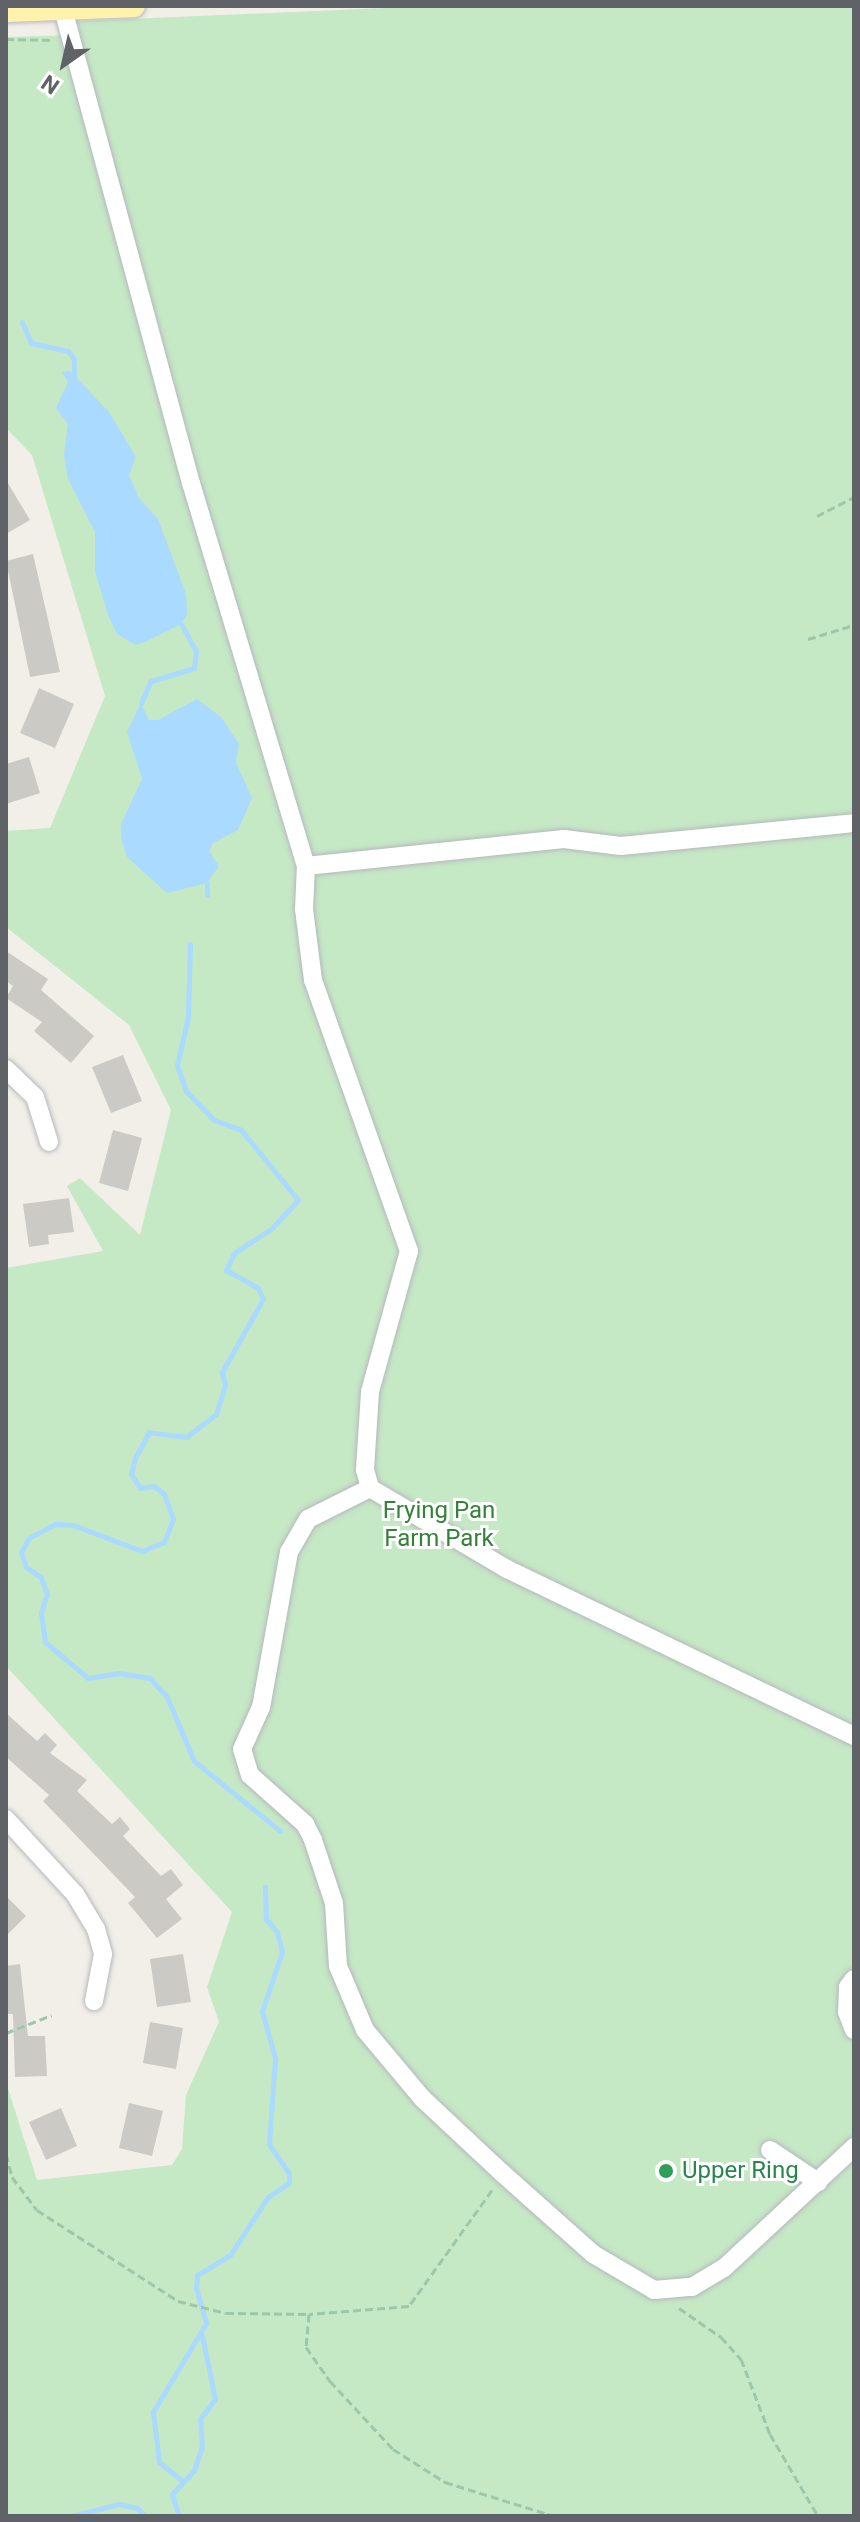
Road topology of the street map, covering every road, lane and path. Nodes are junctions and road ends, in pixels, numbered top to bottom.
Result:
1 (134, 6) edge
2 (63, 9) junction
3 (6, 11) edge
4 (6, 39) edge
5 (70, 39) junction
6 (854, 497) edge
7 (817, 516) dead end
8 (854, 625) edge
9 (808, 639) dead end
10 (854, 823) edge
11 (306, 866) junction
12 (6, 1069) edge
13 (49, 1142) dead end
14 (370, 1488) junction
15 (854, 1736) edge
16 (6, 1819) edge
17 (854, 1979) edge
18 (94, 2001) dead end
19 (52, 2015) dead end
20 (854, 2030) edge
21 (6, 2033) edge
22 (854, 2147) edge
23 (770, 2150) dead end
24 (6, 2154) edge
25 (501, 2172) junction
26 (818, 2182) junction
27 (654, 2290) junction
28 (309, 2314) junction
29 (554, 2516) edge
30 (818, 2516) edge

1 - 2 main road
2 - 3 main road
2 - 5 street
4 - 5 path
5 - 11 street
6 - 7 path
8 - 9 path
10 - 11 street
11 - 14 street
12 - 13 street
14 - 15 street
14 - 25 street
16 - 18 street
17 - 20 street
19 - 21 path
22 - 26 street
23 - 26 street
24 - 28 path
25 - 27 street
25 - 28 path
26 - 27 street
27 - 30 path
28 - 29 path

